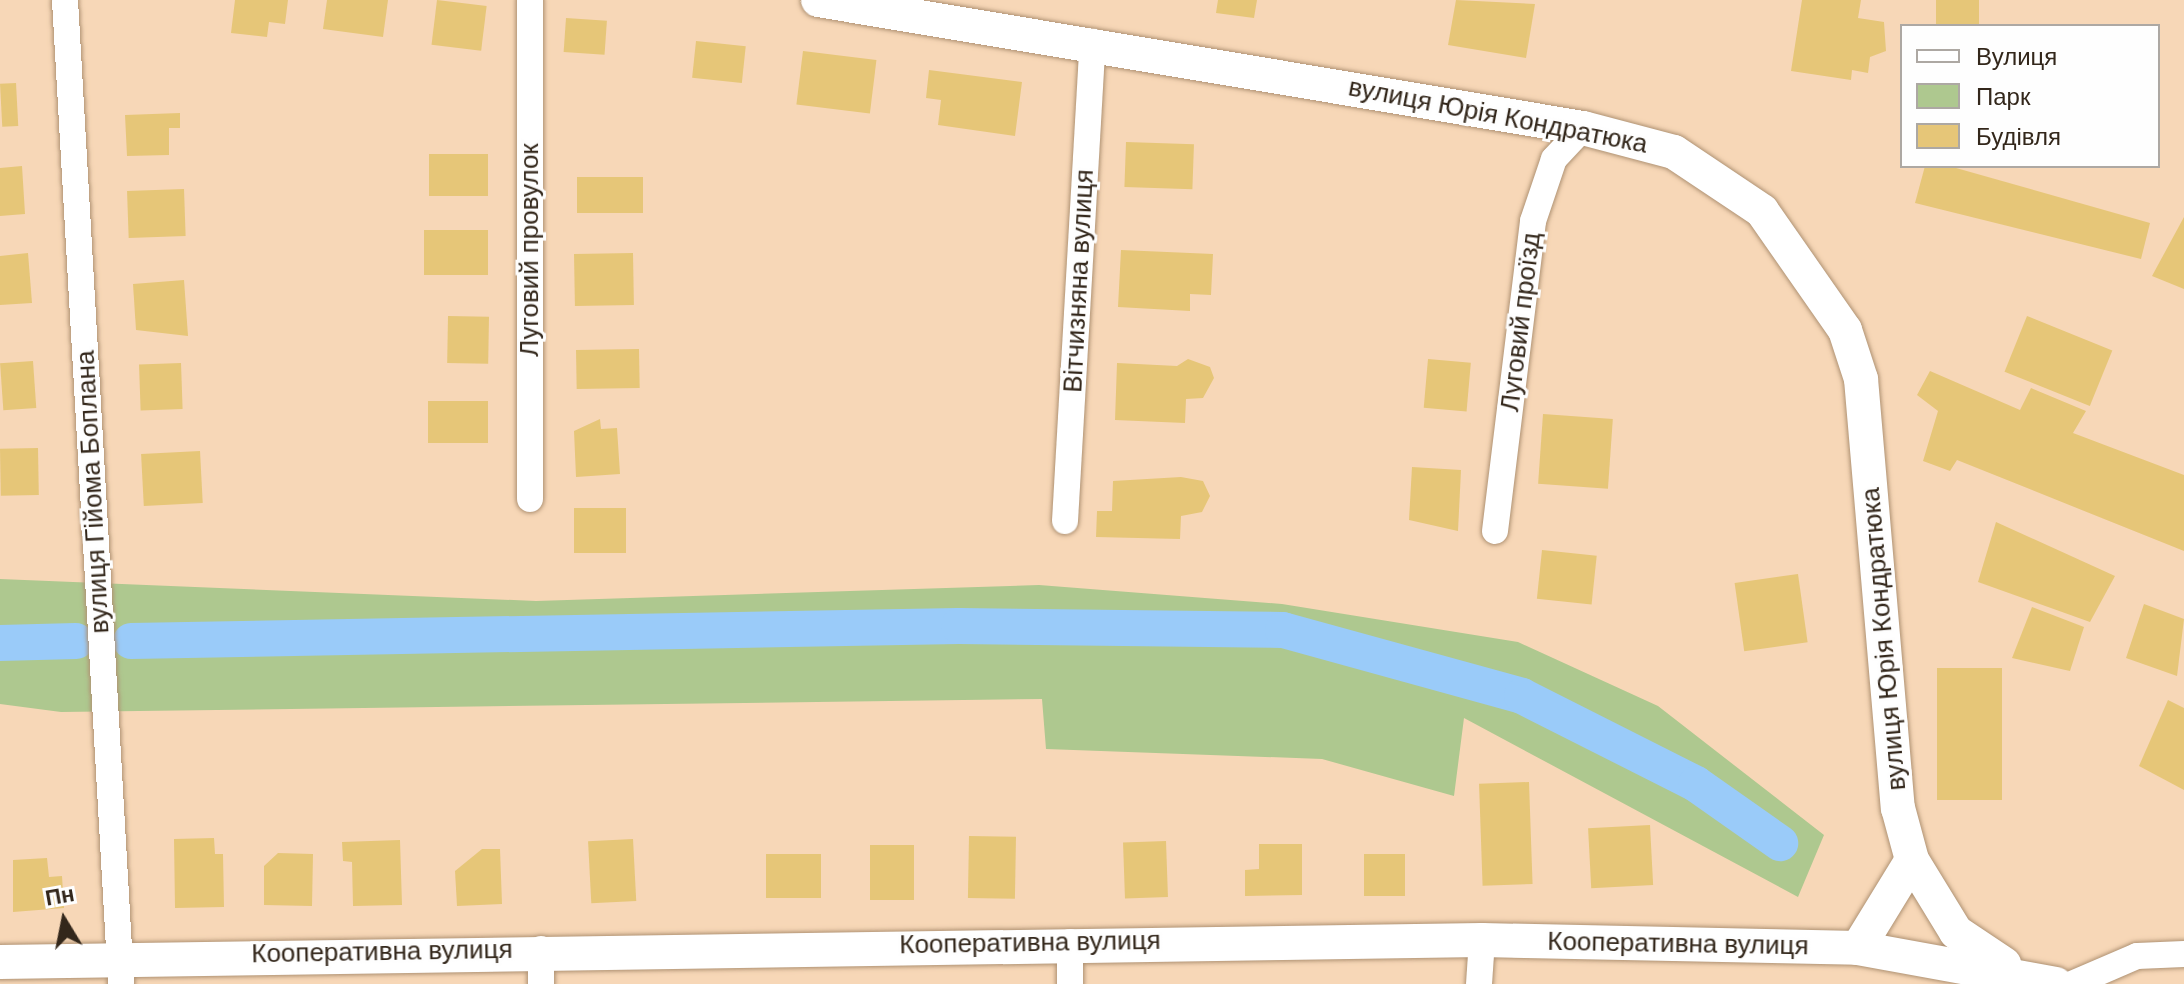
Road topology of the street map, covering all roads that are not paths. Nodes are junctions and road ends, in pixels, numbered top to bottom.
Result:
1 (65, 0) edge
2 (530, 0) edge
3 (818, 0) edge
4 (1093, 42) junction
5 (1583, 128) junction
6 (530, 499) dead end
7 (1065, 521) dead end
8 (1495, 531) dead end
9 (1912, 860) junction
10 (1482, 940) junction
11 (1070, 942) junction
12 (1858, 948) junction
13 (541, 949) junction
14 (2184, 954) edge
15 (0, 962) edge
16 (120, 970) edge
17 (2013, 971) junction
18 (541, 984) edge
19 (1070, 984) edge
20 (1479, 984) edge
21 (2056, 984) edge
22 (2072, 984) edge

1 - 16 street, вулиця Гійома Боплана
2 - 6 street, Луговий провулок
3 - 4 street, вулиця Юрія Кондратюка
4 - 5 street, вулиця Юрія Кондратюка
4 - 7 street, Вітчизняна вулиця
5 - 8 street, Луговий проїзд
5 - 9 street, вулиця Юрія Кондратюка
9 - 12 street
9 - 17 street, вулиця Юрія Кондратюка
10 - 11 street, Кооперативна вулиця
10 - 12 street, Кооперативна вулиця
10 - 20 street
11 - 13 street, Кооперативна вулиця
11 - 19 street
12 - 17 street, Кооперативна вулиця
13 - 16 street, Кооперативна вулиця
13 - 18 street
14 - 22 street
15 - 16 street, Кооперативна вулиця
17 - 21 street, Кооперативна вулиця

